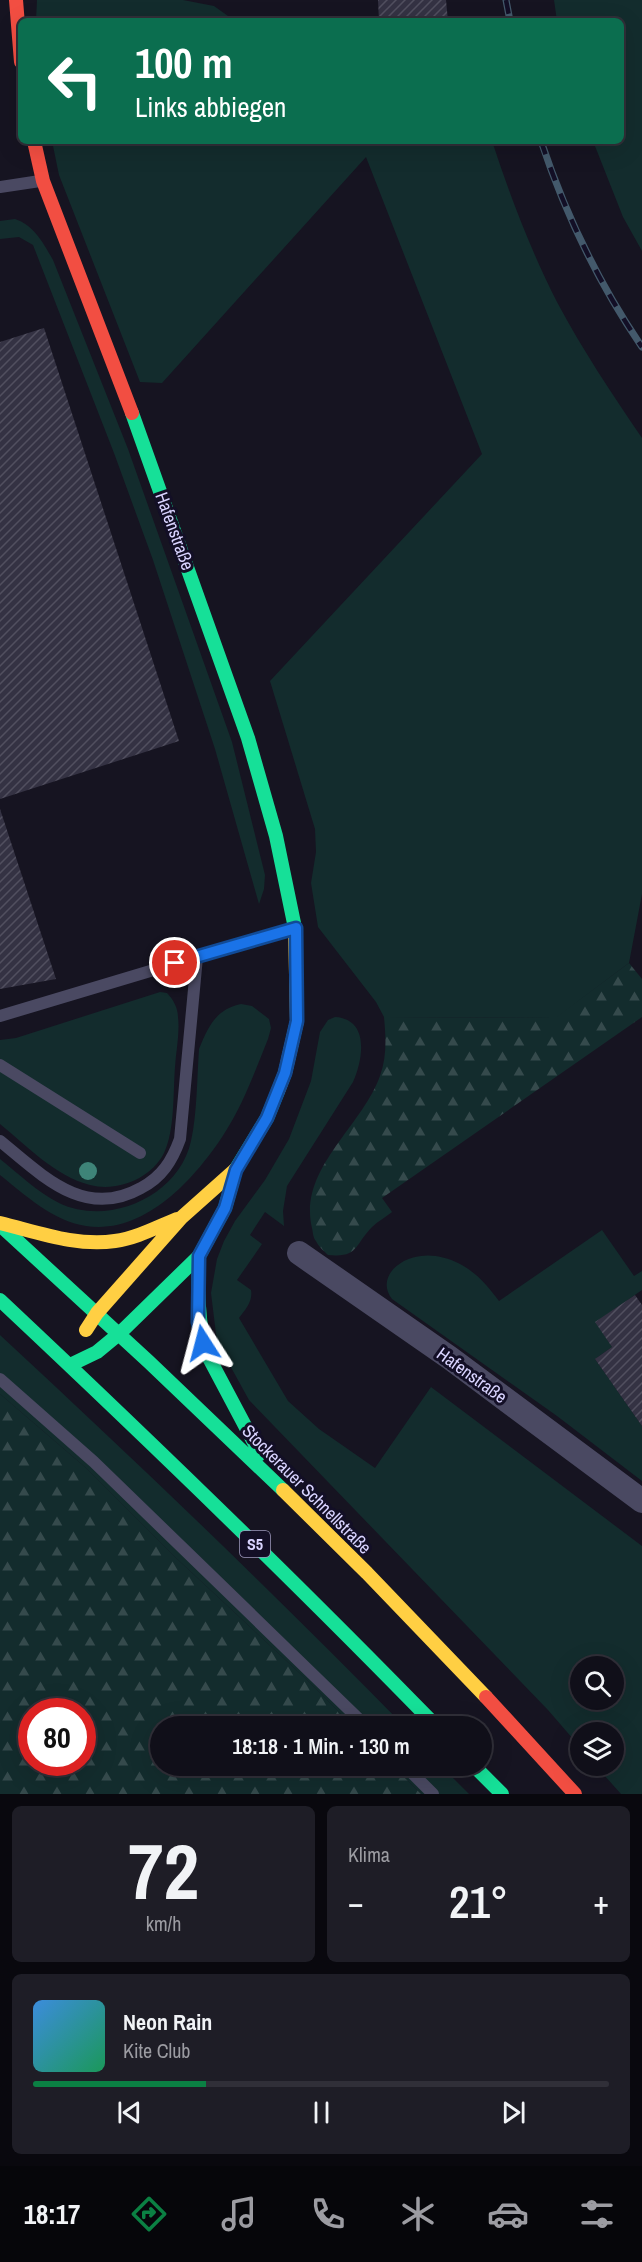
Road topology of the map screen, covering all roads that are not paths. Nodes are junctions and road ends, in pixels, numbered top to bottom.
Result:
1 (16, 0) edge
2 (18, 25) edge
3 (35, 144) edge
4 (43, 181) junction
5 (0, 187) edge
6 (296, 928) junction
7 (197, 957) junction
8 (0, 1016) edge
9 (0, 1065) edge
10 (0, 1141) edge
11 (140, 1153) dead end
12 (236, 1170) junction
13 (181, 1218) junction
14 (0, 1224) edge
15 (299, 1253) dead end
16 (199, 1256) junction
17 (0, 1300) edge
18 (97, 1313) junction
19 (120, 1333) junction
20 (70, 1365) junction
21 (0, 1379) edge
22 (276, 1482) junction
23 (642, 1501) edge
24 (356, 1716) edge
25 (426, 1716) edge
26 (415, 1776) edge
27 (484, 1776) edge
28 (433, 1794) edge
29 (502, 1794) edge
30 (575, 1794) edge

1 - 2 main road
3 - 4 main road, Hafenstraße
4 - 5 lane
4 - 6 main road, Hafenstraße
6 - 7 lane
6 - 12 main road, Hafenstraße
7 - 8 lane
7 - 10 lane
9 - 11 lane
12 - 13 main road
12 - 16 main road
13 - 14 main road
13 - 18 main road
14 - 18 main road, Stockerauer Schnellstraße
15 - 23 street, Hafenstraße
16 - 19 main road
16 - 22 main road
17 - 20 main road, S5
18 - 19 main road, Stockerauer Schnellstraße
18 - 20 main road
19 - 20 main road
19 - 22 main road, Stockerauer Schnellstraße
20 - 25 main road, S5
21 - 24 lane
22 - 30 main road, Stockerauer Schnellstraße
26 - 28 lane
27 - 29 main road

